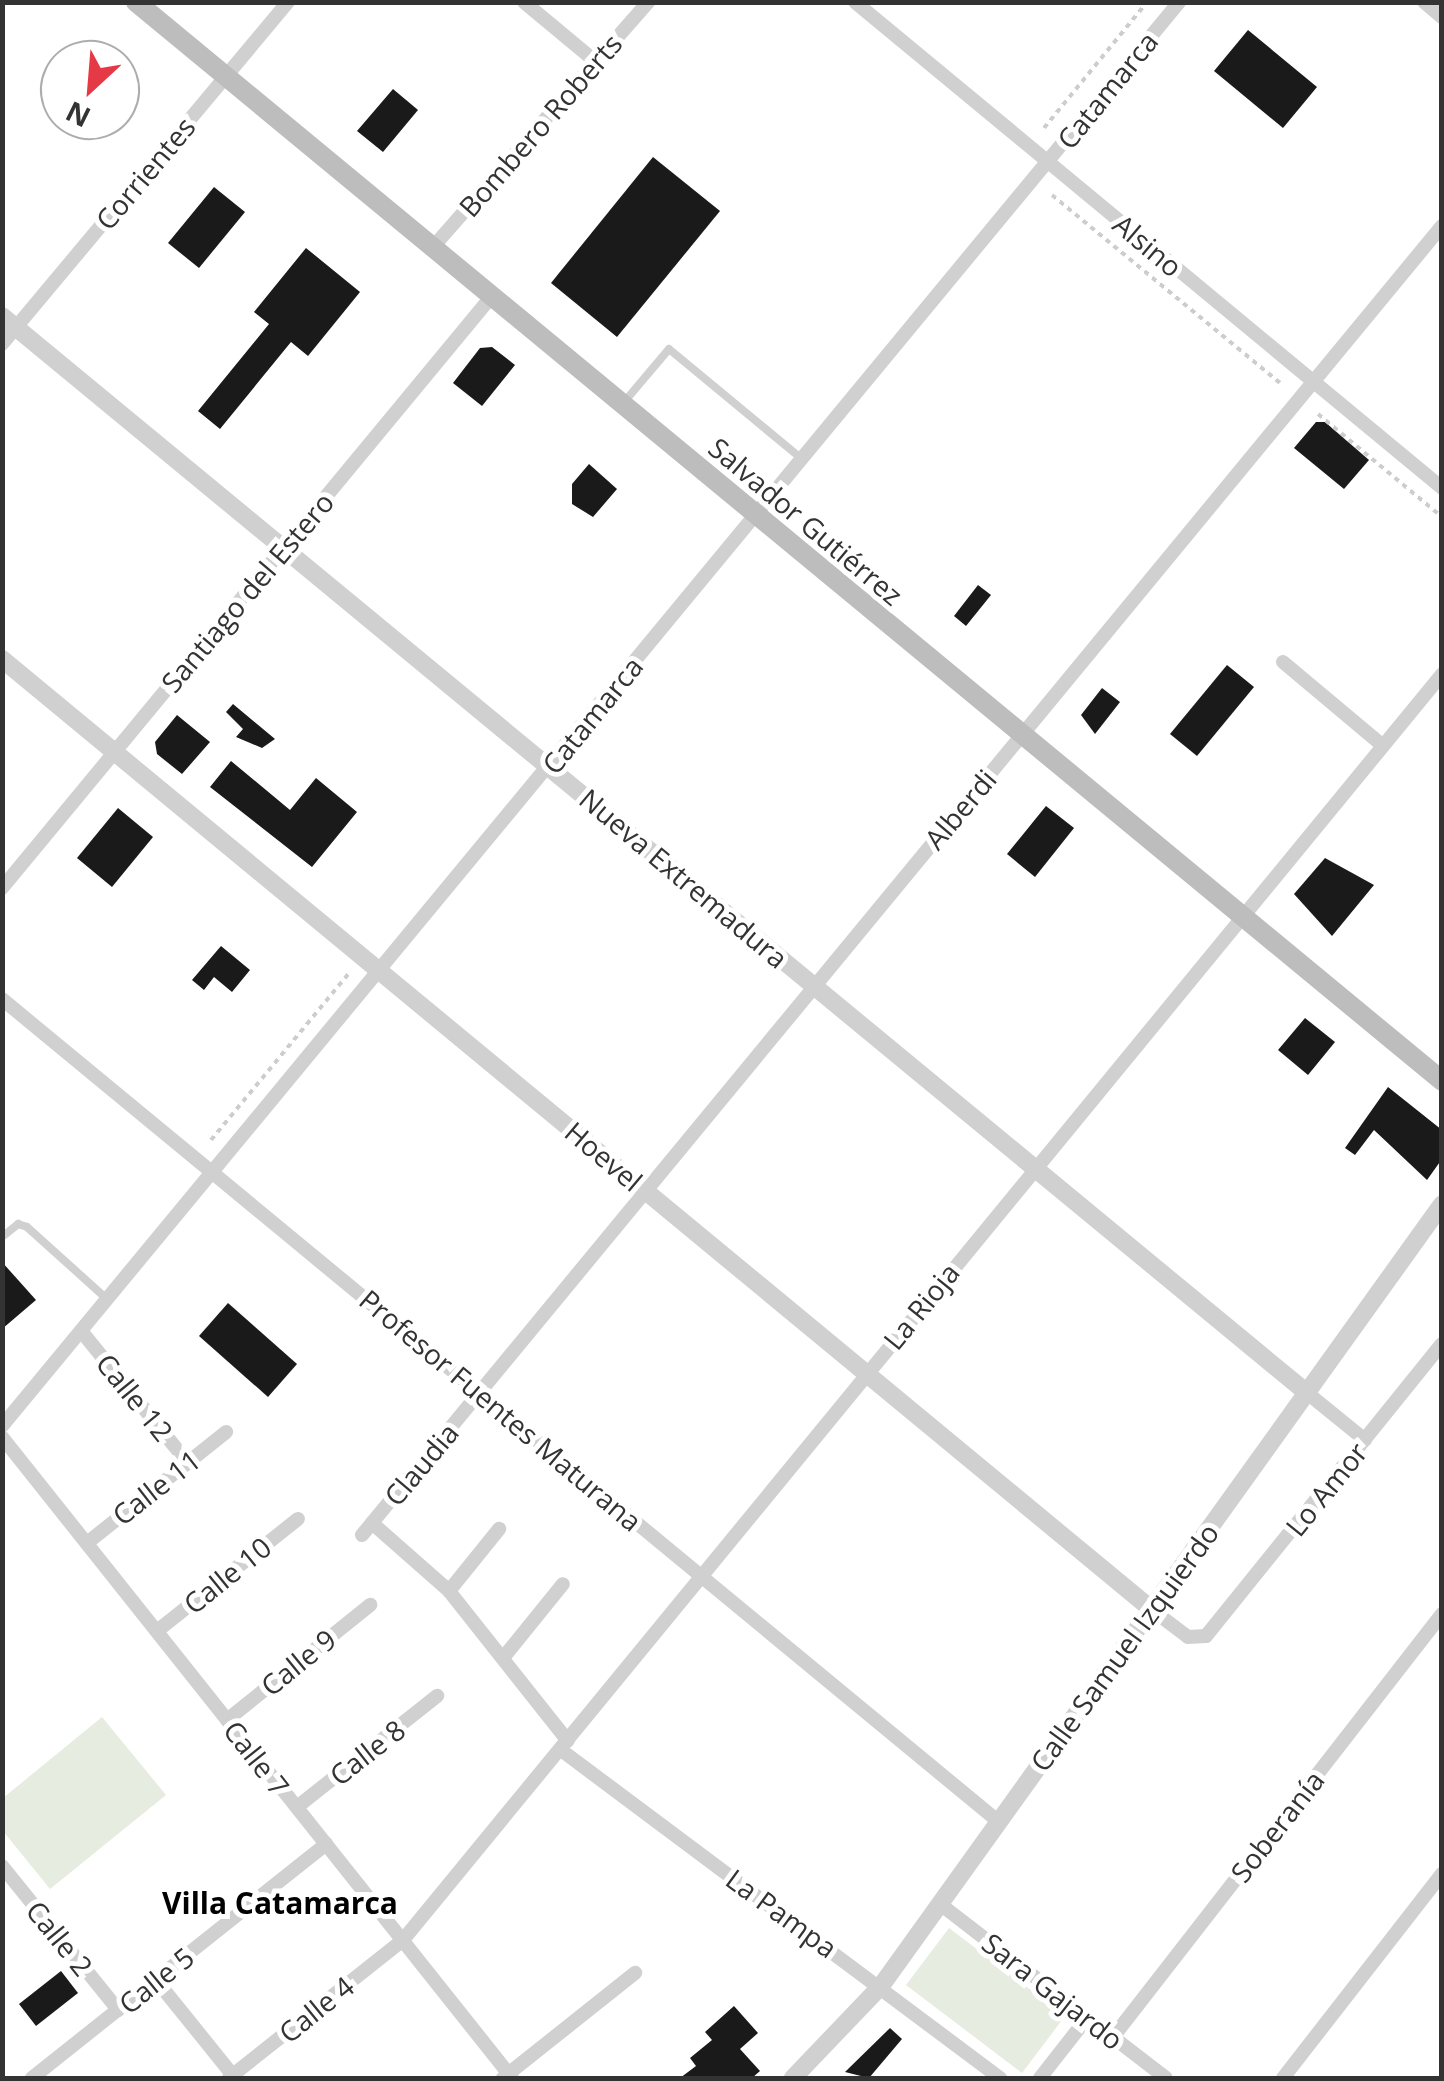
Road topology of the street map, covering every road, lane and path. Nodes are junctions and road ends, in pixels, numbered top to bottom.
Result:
1 (136, 2) edge
2 (288, 2) edge
3 (524, 2) edge
4 (648, 2) edge
5 (855, 2) edge
6 (1147, 2) edge
7 (1179, 2) edge
8 (1424, 2) edge
9 (1442, 17) edge
10 (596, 62) junction
11 (225, 76) junction
12 (1044, 128) dead end
13 (1048, 162) junction
14 (1052, 195) dead end
15 (1442, 226) edge
16 (433, 248) junction
17 (492, 296) junction
18 (9, 322) edge
19 (2, 344) edge
20 (1314, 382) junction
21 (1281, 384) dead end
22 (622, 404) junction
23 (1318, 414) dead end
24 (802, 460) junction
25 (1442, 488) edge
26 (757, 515) junction
27 (1442, 516) edge
28 (284, 548) junction
29 (2, 658) edge
30 (1283, 662) dead end
31 (1442, 674) edge
32 (1022, 734) junction
33 (1382, 746) junction
34 (115, 752) junction
35 (549, 767) junction
36 (2, 888) edge
37 (1241, 916) junction
38 (381, 972) junction
39 (349, 973) dead end
40 (814, 986) junction
41 (2, 999) edge
42 (1442, 1081) edge
43 (212, 1140) dead end
44 (1034, 1168) junction
45 (214, 1174) junction
46 (646, 1192) junction
47 (1442, 1204) edge
48 (2, 1237) edge
49 (108, 1300) junction
50 (82, 1332) junction
51 (1442, 1344) edge
52 (866, 1374) junction
53 (1306, 1392) junction
54 (480, 1393) junction
55 (2, 1426) edge
56 (226, 1432) dead end
57 (2, 1437) edge
58 (1365, 1440) junction
59 (188, 1463) junction
60 (298, 1518) dead end
61 (367, 1529) joint
62 (499, 1529) dead end
63 (87, 1543) junction
64 (702, 1576) junction
65 (563, 1584) dead end
66 (449, 1591) junction
67 (370, 1605) dead end
68 (1151, 1609) junction
69 (1442, 1614) edge
70 (157, 1631) junction
71 (1210, 1632) joint
72 (502, 1658) junction
73 (437, 1696) dead end
74 (227, 1720) junction
75 (565, 1746) junction
76 (297, 1807) junction
77 (999, 1822) junction
78 (326, 1844) junction
79 (2, 1866) edge
80 (1442, 1874) edge
81 (940, 1904) junction
82 (402, 1940) junction
83 (636, 1973) dead end
84 (156, 1980) junction
85 (881, 1986) junction
86 (118, 2010) junction
87 (1087, 2018) junction
88 (1113, 2037) junction
89 (508, 2077) edge
90 (32, 2078) edge
91 (232, 2078) edge
92 (793, 2078) edge
93 (1000, 2078) edge
94 (1040, 2078) edge
95 (1166, 2078) edge
96 (1283, 2078) edge

1 - 11 main road, Salvador Gutiérrez
2 - 11 street, Corrientes
3 - 10 street
4 - 10 street, Bombero Roberts
5 - 13 street, Alsino
6 - 12 path
7 - 13 street, Catamarca
8 - 9 street
10 - 16 street, Bombero Roberts
11 - 16 main road, Salvador Gutiérrez
11 - 18 street, Corrientes
13 - 20 street, Alsino
13 - 24 street, Catamarca
14 - 21 path
15 - 20 street, Alberdi
16 - 17 main road, Salvador Gutiérrez
17 - 22 main road, Salvador Gutiérrez
17 - 28 street, Santiago del Estero
18 - 19 street, Corrientes
18 - 28 street, Nueva Extremadura
20 - 25 street, Alsino
20 - 32 street, Alberdi
22 - 24 lane
22 - 26 main road, Salvador Gutiérrez
23 - 27 path
24 - 26 street, Catamarca
26 - 32 main road, Salvador Gutiérrez
26 - 35 street, Catamarca
28 - 34 street, Santiago del Estero
28 - 35 street, Nueva Extremadura
29 - 34 street, Hoevel
30 - 33 street
31 - 33 street, La Rioja
32 - 37 main road, Salvador Gutiérrez
32 - 40 street, Alberdi
33 - 37 street, La Rioja
34 - 36 street, Santiago del Estero
34 - 38 street, Hoevel
35 - 38 street, Catamarca
35 - 40 street, Nueva Extremadura
37 - 42 main road, Salvador Gutiérrez
37 - 44 street, La Rioja
38 - 45 street, Catamarca
38 - 46 street, Hoevel
39 - 43 path
40 - 44 street, Nueva Extremadura
40 - 46 street, Alberdi
41 - 45 street, Profesor Fuentes Maturana
44 - 52 street, La Rioja
44 - 53 street, Nueva Extremadura
45 - 49 street, Catamarca
45 - 54 street, Profesor Fuentes Maturana
46 - 52 street, Hoevel
46 - 54 street, Alberdi
47 - 53 street, Calle Samuel Izquierdo
48 - 49 lane
49 - 50 street, Catamarca
50 - 55 street, Catamarca
50 - 59 street, Calle 12
51 - 58 street, Lo Amor
52 - 64 street, La Rioja
52 - 68 street, Hoevel
53 - 58 street, Nueva Extremadura
53 - 68 street, Calle Samuel Izquierdo
54 - 61 street, Claudia
54 - 64 street, Profesor Fuentes Maturana
56 - 59 street, Calle 11
57 - 63 street, Calle 7
58 - 71 street, Lo Amor
59 - 63 street, Calle 11
60 - 70 street, Calle 10
61 - 66 street, La Pampa
62 - 66 street
63 - 70 street, Calle 7
64 - 75 street, La Rioja
64 - 77 street, Profesor Fuentes Maturana
65 - 72 street
66 - 72 street, La Pampa
67 - 74 street, Calle 9
68 - 71 street, Hoevel
68 - 77 street, Calle Samuel Izquierdo
69 - 88 street, Soberanía
70 - 74 street, Calle 7
72 - 75 street, La Pampa
73 - 76 street, Calle 8
74 - 76 street, Calle 7
75 - 82 street, La Rioja
75 - 85 street, La Pampa
76 - 78 street, Calle 7
77 - 81 street, Calle Samuel Izquierdo
78 - 82 street, Calle 7
78 - 84 street, Calle 5
79 - 86 street, Calle 2
80 - 96 street
81 - 85 street, Calle Samuel Izquierdo
81 - 87 street, Sara Gajardo
82 - 89 street, Calle 7
82 - 91 street, Calle 4
83 - 89 street
84 - 86 street, Calle 5
84 - 91 street
85 - 92 street, Calle Samuel Izquierdo
85 - 93 street, La Pampa
86 - 90 street, Calle 5
87 - 88 street, Sara Gajardo
87 - 94 street
88 - 95 street, Sara Gajardo

